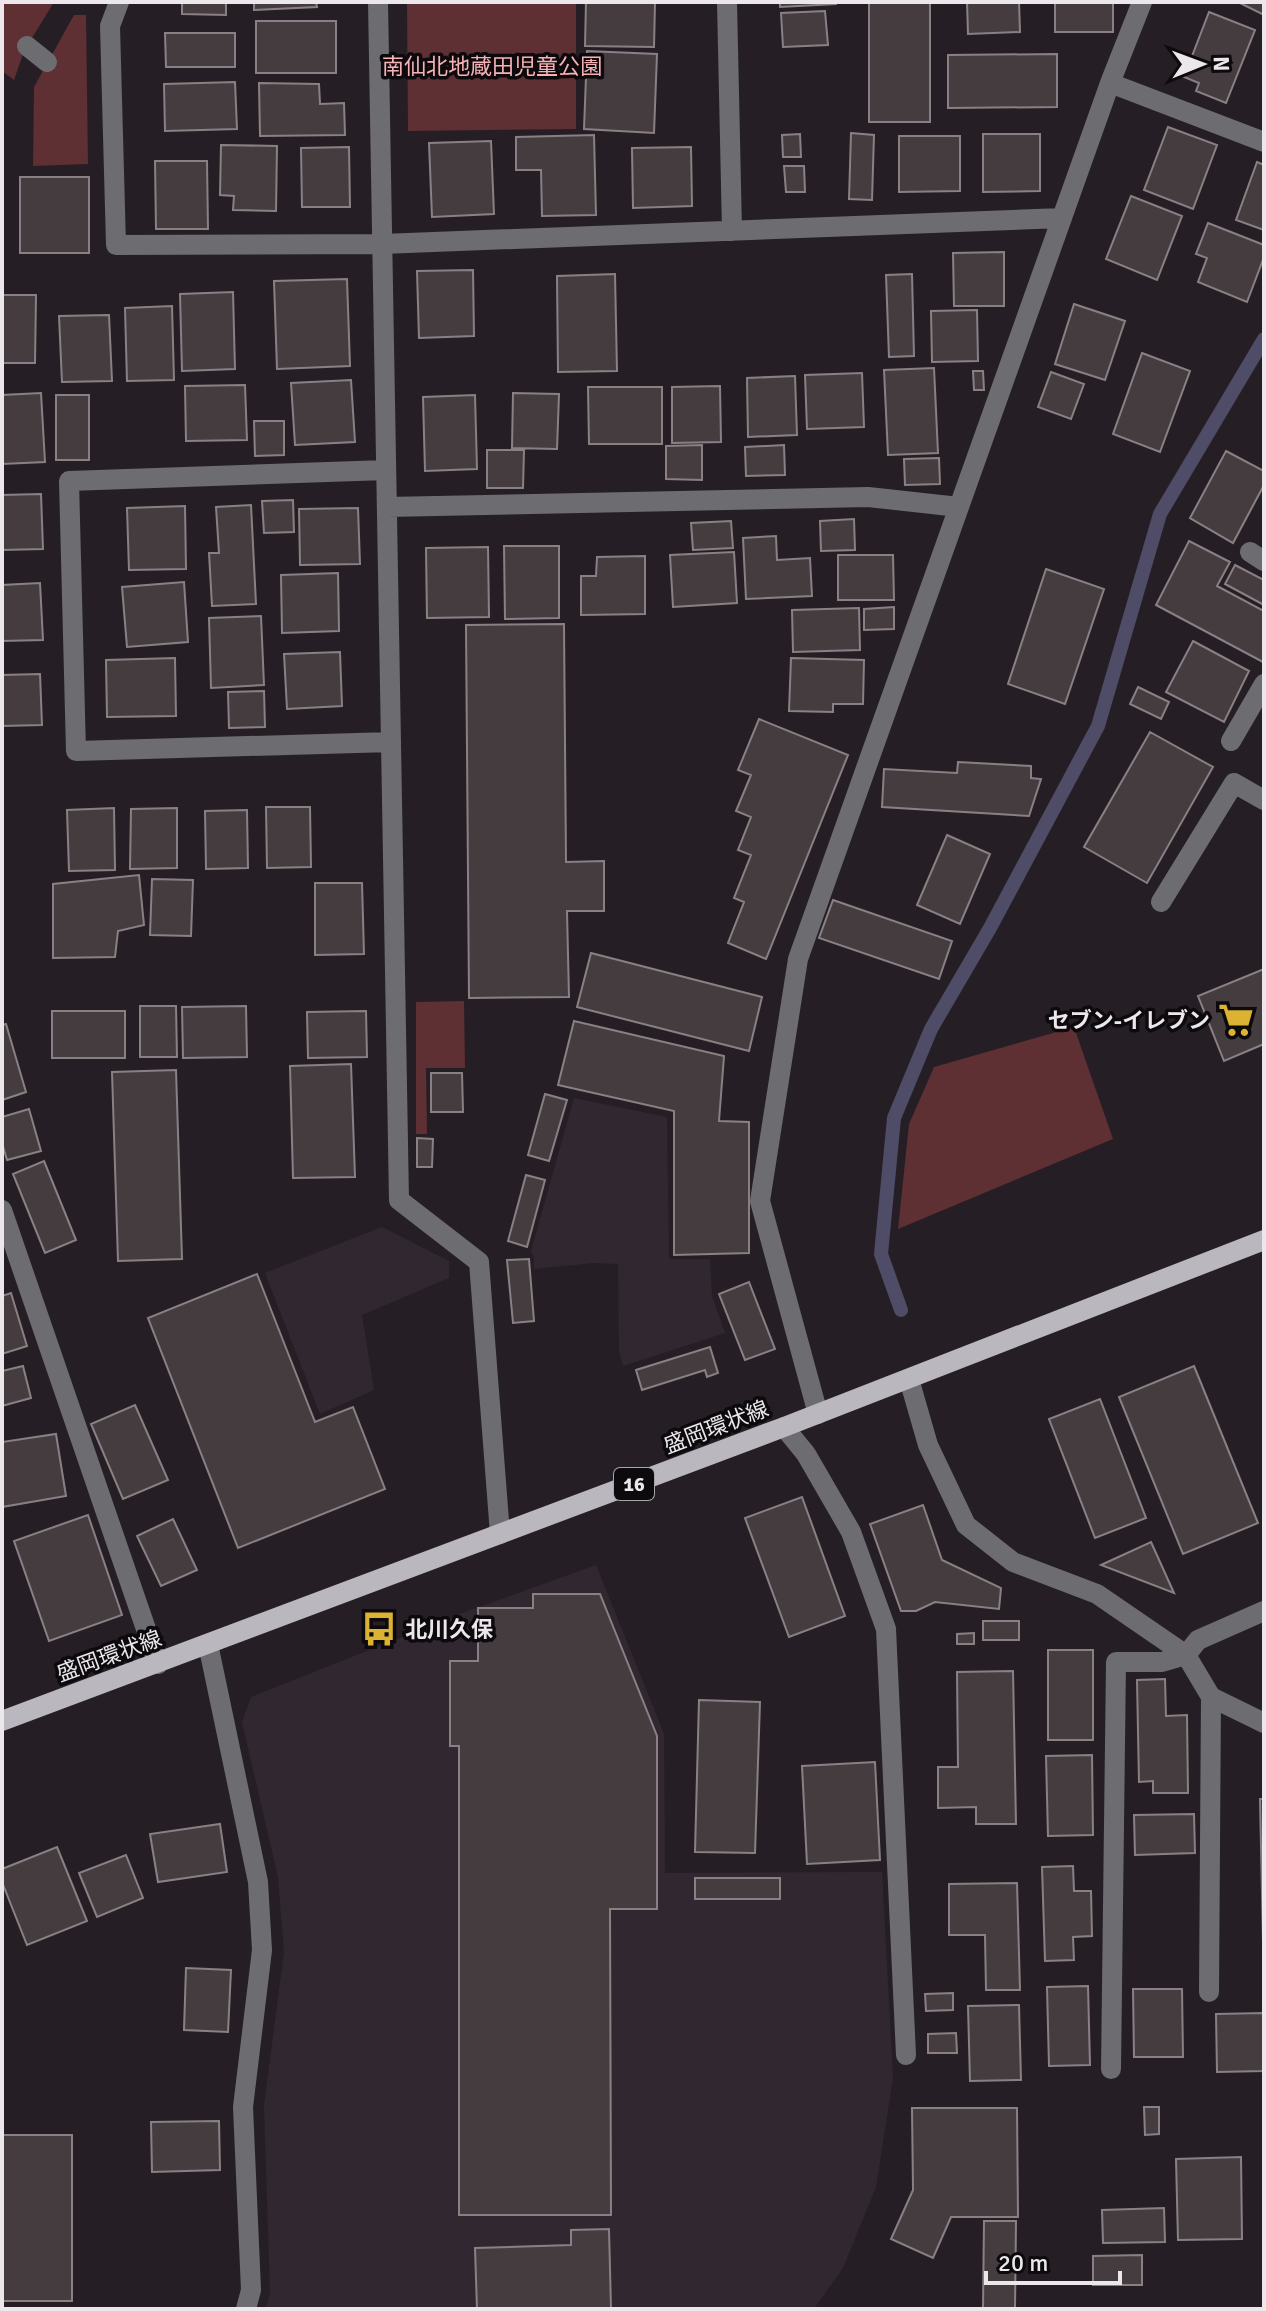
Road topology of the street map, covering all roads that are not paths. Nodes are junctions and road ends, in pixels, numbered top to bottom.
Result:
1 (119, 2) edge
2 (378, 2) edge
3 (727, 2) edge
4 (1142, 2) edge
5 (27, 46) dead end
6 (47, 62) dead end
7 (1110, 83) junction
8 (1264, 142) edge
9 (1062, 218) junction
10 (732, 231) junction
11 (382, 244) junction
12 (386, 470) junction
13 (387, 507) junction
14 (959, 507) junction
15 (1264, 684) edge
16 (1231, 741) dead end
17 (391, 742) junction
18 (1264, 800) edge
19 (1161, 902) dead end
20 (2, 1210) edge
21 (1264, 1240) edge
22 (909, 1379) junction
23 (818, 1414) junction
24 (784, 1427) junction
25 (500, 1534) junction
26 (1264, 1611) edge
27 (208, 1644) junction
28 (1186, 1655) junction
29 (158, 1664) junction
30 (1211, 1697) junction
31 (2, 1721) edge
32 (1264, 1723) edge
33 (1209, 1992) dead end
34 (906, 2055) dead end
35 (1111, 2069) dead end
36 (246, 2309) edge

1 - 11 street
2 - 11 street
3 - 10 street
4 - 7 street
5 - 6 street
7 - 8 street
7 - 9 street
9 - 10 street
9 - 14 street
10 - 11 street
11 - 12 street
12 - 13 street
12 - 17 street
13 - 14 street
13 - 17 street
14 - 23 street
15 - 16 street
17 - 25 street
18 - 19 street
20 - 29 street
21 - 22 main road, 盛岡環状線 / 16
22 - 23 main road, 盛岡環状線 / 16
22 - 28 street
23 - 24 main road, 盛岡環状線 / 16
24 - 25 main road, 盛岡環状線 / 16
24 - 34 street
25 - 27 main road, 盛岡環状線 / 16
26 - 28 street
27 - 29 main road, 盛岡環状線 / 16
27 - 36 street
28 - 30 street
28 - 35 street
29 - 31 main road, 盛岡環状線 / 16
30 - 32 street
30 - 33 street

